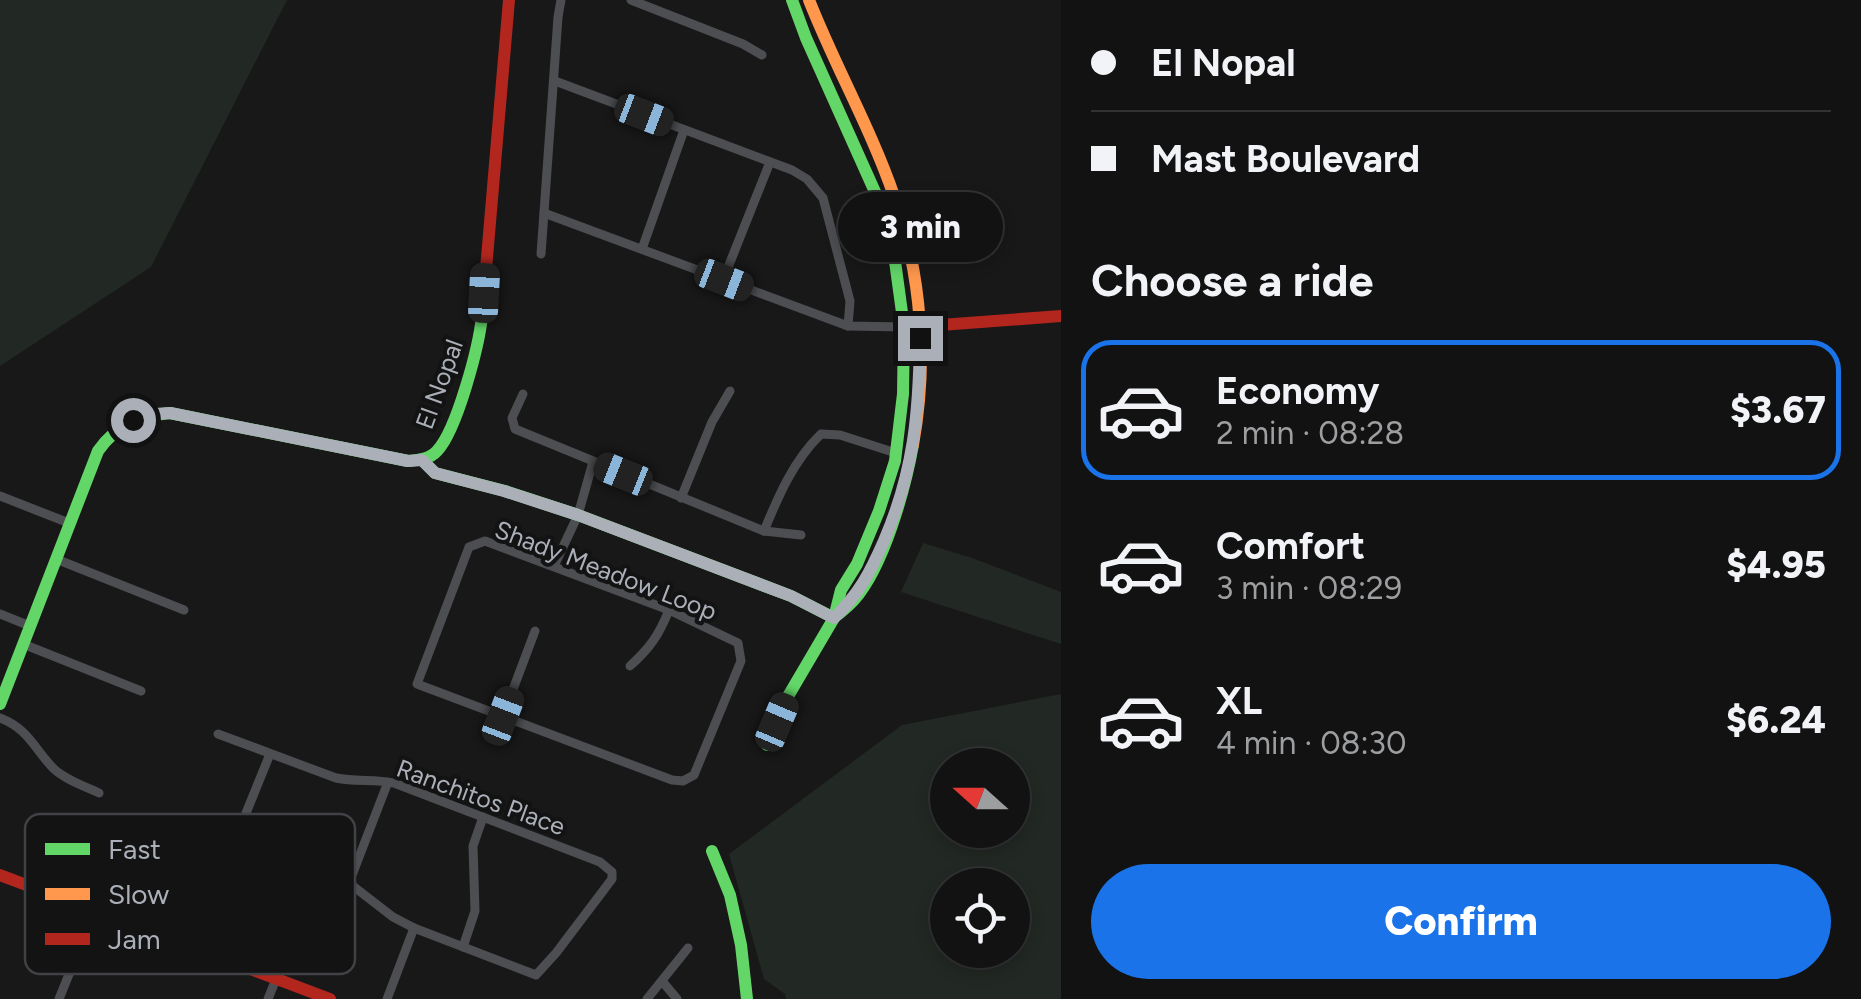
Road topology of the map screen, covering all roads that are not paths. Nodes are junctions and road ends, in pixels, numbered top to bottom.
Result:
1 (509, 0) edge
2 (562, 0) edge
3 (631, 0) edge
4 (811, 4) edge
5 (795, 7) edge
6 (762, 55) dead end
7 (555, 80) junction
8 (684, 130) junction
9 (770, 162) junction
10 (544, 213) junction
11 (642, 249) junction
12 (542, 254) dead end
13 (724, 280) junction
14 (1061, 316) edge
15 (848, 326) junction
16 (920, 326) junction
17 (904, 327) junction
18 (730, 391) dead end
19 (523, 394) dead end
20 (896, 453) junction
21 (422, 460) junction
22 (594, 462) junction
23 (0, 496) edge
24 (682, 498) junction
25 (578, 515) junction
26 (69, 523) junction
27 (764, 532) junction
28 (801, 535) dead end
29 (56, 560) junction
30 (554, 566) junction
31 (184, 610) dead end
32 (669, 610) junction
33 (0, 614) edge
34 (834, 618) junction
35 (30, 626) junction
36 (536, 631) dead end
37 (23, 644) junction
38 (630, 666) dead end
39 (141, 691) dead end
40 (0, 704) edge
41 (503, 716) junction
42 (0, 718) edge
43 (218, 734) dead end
44 (767, 746) dead end
45 (270, 754) junction
46 (388, 782) junction
47 (99, 793) dead end
48 (246, 814) edge
49 (483, 817) junction
50 (712, 851) dead end
51 (355, 867) edge
52 (0, 874) edge
53 (25, 884) edge
54 (355, 888) edge
55 (414, 928) junction
56 (462, 947) junction
57 (688, 948) dead end
58 (69, 974) edge
59 (263, 974) edge
60 (276, 979) junction
61 (662, 981) junction
62 (59, 999) edge
63 (268, 999) edge
64 (330, 999) edge
65 (387, 999) edge
66 (647, 999) edge
67 (678, 999) edge
68 (747, 999) edge

1 - 21 street, El Nopal
2 - 7 street
3 - 6 street
4 - 5 street
4 - 16 street
5 - 17 street
7 - 8 street
7 - 10 street
8 - 9 street
8 - 11 street
9 - 13 street
9 - 15 street
10 - 11 street
10 - 12 street
11 - 13 street
13 - 15 street
14 - 16 street
15 - 17 street
16 - 17 street
16 - 34 street
17 - 20 street
18 - 24 street
19 - 22 street
20 - 27 street
20 - 34 street
21 - 25 street
21 - 26 street, El Nopal
22 - 24 street
22 - 25 street
23 - 26 street
24 - 27 street
25 - 30 street
25 - 34 street
26 - 29 street, El Nopal
27 - 28 street
29 - 31 street
29 - 35 street, El Nopal
30 - 32 street, Shady Meadow Loop
30 - 41 street, Shady Meadow Loop
32 - 38 street
32 - 41 street, Shady Meadow Loop
33 - 35 street
34 - 44 street
35 - 37 street, El Nopal
36 - 41 street
37 - 39 street
37 - 40 street, El Nopal
42 - 47 street
43 - 45 street, Ranchitos Place
45 - 46 street, Ranchitos Place
45 - 48 street
46 - 49 street, Ranchitos Place
46 - 51 street
49 - 56 street
49 - 56 street, Ranchitos Place
50 - 68 street
52 - 53 street
54 - 55 street
55 - 56 street
55 - 65 street
57 - 61 street
58 - 62 street
59 - 60 street
60 - 63 street
60 - 64 street
61 - 66 street
61 - 67 street

